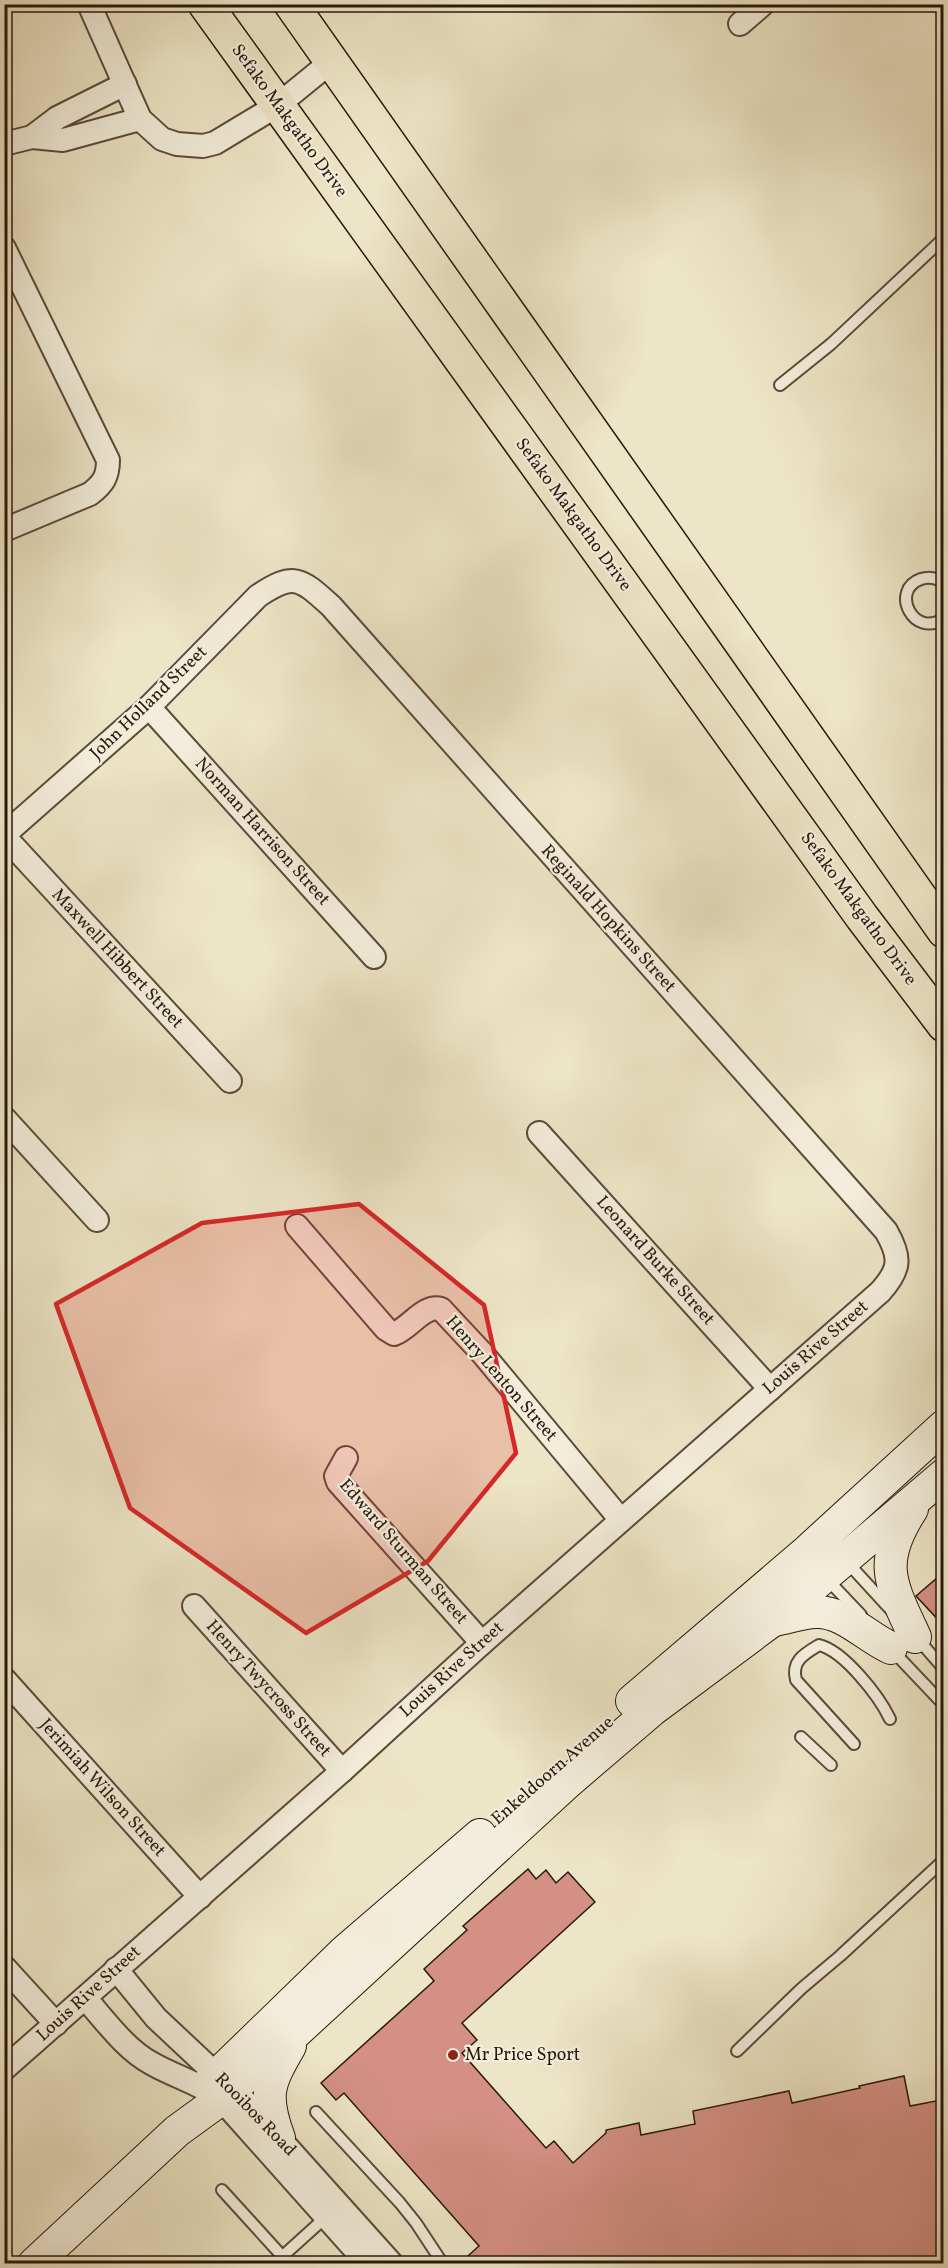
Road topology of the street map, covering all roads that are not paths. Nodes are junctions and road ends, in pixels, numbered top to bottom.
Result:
1 (89, 4) edge
2 (205, 4) edge
3 (291, 4) edge
4 (763, 4) edge
5 (741, 24) dead end
6 (332, 61) junction
7 (125, 84) junction
8 (278, 105) junction
9 (140, 119) junction
10 (32, 137) junction
11 (4, 144) edge
12 (944, 238) edge
13 (4, 248) edge
14 (780, 386) dead end
15 (4, 530) edge
16 (298, 581) joint
17 (943, 581) edge
18 (944, 618) edge
19 (149, 707) junction
20 (4, 836) edge
21 (944, 931) edge
22 (374, 957) dead end
23 (944, 1025) edge
24 (230, 1081) dead end
25 (4, 1118) edge
26 (539, 1133) dead end
27 (97, 1220) dead end
28 (297, 1226) dead end
29 (897, 1270) joint
30 (770, 1389) junction
31 (944, 1426) edge
32 (346, 1458) dead end
33 (934, 1483) edge
34 (621, 1520) junction
35 (824, 1556) junction
36 (194, 1606) dead end
37 (773, 1620) junction
38 (482, 1643) junction
39 (903, 1643) junction
40 (944, 1669) edge
41 (4, 1679) edge
42 (944, 1705) edge
43 (890, 1719) dead end
44 (801, 1737) dead end
45 (854, 1744) dead end
46 (831, 1765) dead end
47 (342, 1771) junction
48 (944, 1860) edge
49 (200, 1897) junction
50 (4, 1967) edge
51 (116, 1969) junction
52 (85, 1998) junction
53 (56, 2024) junction
54 (294, 2034) junction
55 (737, 2051) dead end
56 (4, 2069) edge
57 (219, 2087) junction
58 (316, 2112) dead end
59 (279, 2138) junction
60 (222, 2190) dead end
61 (333, 2212) junction
62 (278, 2260) edge
63 (34, 2264) edge
64 (368, 2264) edge
65 (392, 2264) edge
66 (443, 2264) edge

1 - 7 street
2 - 8 main road, Sefako Makgatho Drive
3 - 6 main road
4 - 5 street
6 - 8 street
6 - 21 main road
7 - 9 street
7 - 10 street
8 - 9 street
8 - 23 main road, Sefako Makgatho Drive
9 - 10 street
10 - 11 street
12 - 14 lane
13 - 15 street
16 - 19 street, John Holland Street
16 - 29 street, Reginald Hopkins Street
17 - 18 lane
19 - 20 street, John Holland Street
19 - 22 street, Norman Harrison Street
20 - 24 street, Maxwell Hibbert Street
25 - 27 street
26 - 30 street, Leonard Burke Street
28 - 34 street, Henry Lenton Street
29 - 30 street, Louis Rive Street
30 - 34 street, Louis Rive Street
31 - 35 street, Enkeldoorn Avenue
32 - 38 street, Edward Sturman Street
33 - 35 street, Enkeldoorn Avenue
33 - 39 street
34 - 38 street, Louis Rive Street
35 - 37 street, Enkeldoorn Avenue
35 - 39 lane
35 - 39 lane
35 - 57 street, Enkeldoorn Avenue
36 - 47 street, Henry Twycross Street
37 - 39 street
37 - 54 street, Enkeldoorn Avenue
38 - 47 street, Louis Rive Street
39 - 40 lane
39 - 42 lane
41 - 49 street, Jerimiah Wilson Street
43 - 45 lane
44 - 46 lane
47 - 49 street, Louis Rive Street
48 - 55 lane
49 - 51 street, Louis Rive Street
50 - 53 street
51 - 52 street, Louis Rive Street
51 - 57 street, Rooibos Road
52 - 53 street, Louis Rive Street
52 - 57 street, Rooibos Road
53 - 56 street, Louis Rive Street
54 - 57 street, Enkeldoorn Avenue
54 - 59 street
57 - 59 street, Rooibos Road
57 - 61 street, Rooibos Road
57 - 63 street, Enkeldoorn Avenue
58 - 66 lane
59 - 61 street, Rooibos Road
60 - 62 lane
61 - 62 lane
61 - 64 street, Rooibos Road
61 - 65 street, Rooibos Road

